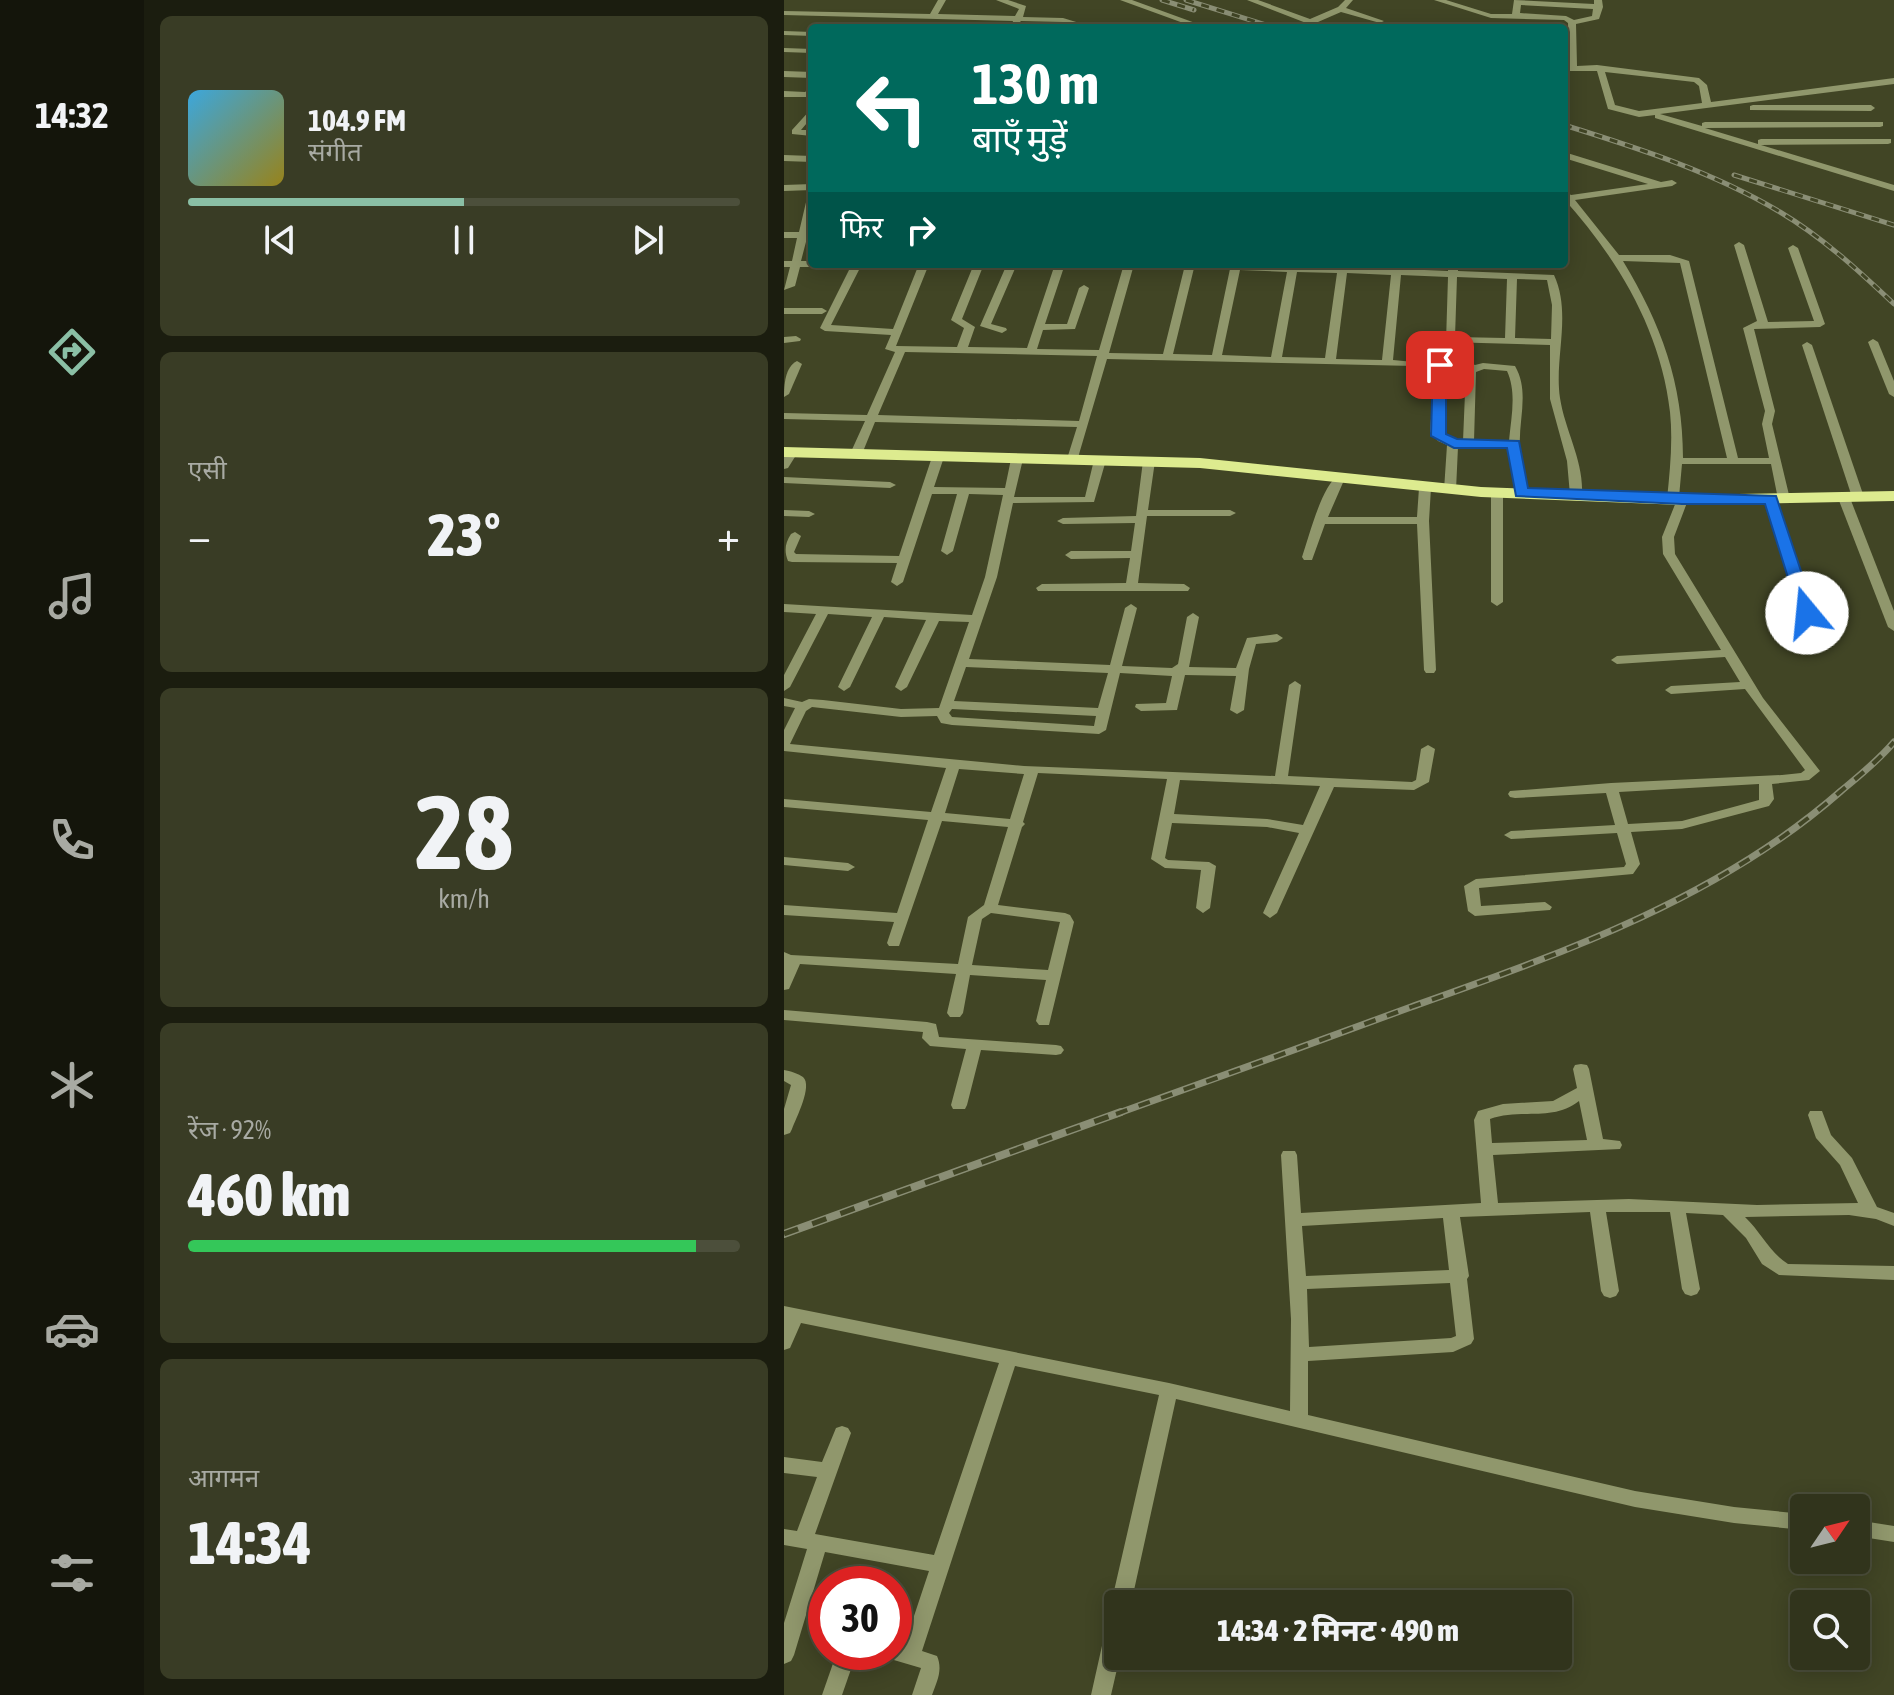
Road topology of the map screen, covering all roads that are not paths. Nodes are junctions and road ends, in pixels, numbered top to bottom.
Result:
1 (942, 0) edge
2 (1000, 0) edge
3 (1124, 0) edge
4 (1251, 0) edge
5 (1349, 0) edge
6 (1438, 0) edge
7 (1478, 0) edge
8 (1518, 1) edge
9 (1598, 3) edge
10 (1340, 9) junction
11 (1474, 12) junction
12 (784, 13) edge
13 (870, 15) junction
14 (1518, 16) junction
15 (933, 17) junction
16 (1019, 19) junction
17 (1380, 21) dead end
18 (1310, 22) junction
19 (1572, 23) junction
20 (864, 24) edge
21 (1016, 24) edge
22 (1080, 24) edge
23 (1193, 24) edge
24 (1316, 24) edge
25 (784, 33) edge
26 (808, 34) edge
27 (784, 50) edge
28 (808, 51) edge
29 (1568, 68) edge
30 (1597, 68) junction
31 (808, 73) edge
32 (784, 74) edge
33 (1894, 81) edge
34 (1858, 85) junction
35 (808, 93) edge
36 (784, 94) edge
37 (1752, 104) junction
38 (1707, 106) junction
39 (1871, 108) junction
40 (1650, 114) junction
41 (807, 122) edge
42 (1880, 124) junction
43 (1760, 125) junction
44 (1689, 126) junction
45 (784, 132) edge
46 (795, 132) junction
47 (808, 133) edge
48 (1888, 141) junction
49 (1744, 142) junction
50 (1768, 142) junction
51 (1894, 153) edge
52 (1568, 156) edge
53 (784, 158) edge
54 (808, 159) edge
55 (808, 187) edge
56 (784, 188) edge
57 (1894, 188) edge
58 (1568, 196) edge
59 (1568, 198) edge
60 (784, 235) edge
61 (808, 235) edge
62 (1739, 245) dead end
63 (1793, 248) dead end
64 (1619, 258) junction
65 (790, 264) edge
66 (855, 268) edge
67 (922, 268) edge
68 (977, 268) edge
69 (1010, 268) edge
70 (1059, 268) edge
71 (1128, 268) edge
72 (1189, 268) edge
73 (1236, 268) edge
74 (1292, 268) edge
75 (1343, 268) edge
76 (1397, 268) edge
77 (1452, 269) edge
78 (1512, 275) junction
79 (784, 287) edge
80 (1084, 288) dead end
81 (784, 311) edge
82 (822, 311) dead end
83 (1759, 325) junction
84 (1039, 327) junction
85 (1002, 330) dead end
86 (895, 332) junction
87 (1510, 342) junction
88 (1555, 342) junction
89 (1873, 342) dead end
90 (1807, 345) dead end
91 (901, 350) junction
92 (961, 351) junction
93 (1031, 352) junction
94 (1103, 355) junction
95 (1167, 357) junction
96 (1216, 359) junction
97 (1276, 361) junction
98 (1330, 362) junction
99 (797, 364) dead end
100 (1387, 364) junction
101 (1410, 364) dead end
102 (1473, 369) junction
103 (784, 394) edge
104 (1894, 394) edge
105 (784, 416) edge
106 (871, 418) junction
107 (1083, 424) junction
108 (1468, 443) junction
109 (1454, 444) junction
110 (1514, 444) junction
111 (856, 454) junction
112 (787, 457) edge
113 (938, 457) junction
114 (1017, 459) junction
115 (1073, 459) junction
116 (1100, 460) junction
117 (1149, 461) junction
118 (1678, 461) junction
119 (1733, 461) junction
120 (1775, 461) junction
121 (1339, 478) junction
122 (784, 480) edge
123 (890, 485) dead end
124 (1425, 488) junction
125 (927, 490) junction
126 (1450, 490) junction
127 (964, 491) junction
128 (1497, 493) junction
129 (1522, 493) junction
130 (1576, 495) junction
131 (1010, 496) junction
132 (1894, 496) edge
133 (1851, 498) junction
134 (1778, 499) junction
135 (1678, 500) junction
136 (784, 513) edge
137 (1230, 513) dead end
138 (809, 514) dead end
139 (1142, 516) junction
140 (1321, 520) junction
141 (1063, 521) dead end
142 (1423, 521) junction
143 (795, 536) dead end
144 (947, 551) dead end
145 (1137, 554) junction
146 (1071, 555) dead end
147 (1308, 557) dead end
148 (904, 560) junction
149 (897, 582) dead end
150 (1133, 586) junction
151 (1042, 588) dead end
152 (1184, 588) dead end
153 (1497, 602) dead end
154 (784, 608) edge
155 (1131, 608) dead end
156 (824, 610) junction
157 (880, 613) junction
158 (1807, 613) dead end
159 (934, 617) junction
160 (1193, 617) dead end
161 (977, 619) junction
162 (1894, 627) edge
163 (1277, 638) dead end
164 (1727, 653) junction
165 (1617, 660) dead end
166 (963, 663) junction
167 (1115, 670) junction
168 (1243, 670) junction
169 (1430, 670) dead end
170 (1179, 671) junction
171 (1295, 685) dead end
172 (1748, 685) junction
173 (784, 687) edge
174 (844, 687) dead end
175 (901, 687) dead end
176 (1671, 690) dead end
177 (784, 702) edge
178 (803, 706) junction
179 (1141, 707) dead end
180 (944, 709) junction
181 (1237, 710) dead end
182 (1105, 712) junction
183 (784, 745) edge
184 (1428, 749) dead end
185 (954, 765) junction
186 (1029, 769) junction
187 (1174, 776) junction
188 (1281, 780) junction
189 (1765, 780) junction
190 (1329, 782) junction
191 (1611, 787) junction
192 (1515, 794) dead end
193 (784, 803) edge
194 (937, 816) junction
195 (1167, 818) junction
196 (1018, 824) junction
197 (1622, 829) junction
198 (1309, 830) junction
199 (1511, 835) dead end
200 (784, 861) edge
201 (848, 867) dead end
202 (990, 907) junction
203 (1545, 907) dead end
204 (1203, 908) dead end
205 (784, 910) edge
206 (1270, 913) dead end
207 (903, 918) junction
208 (894, 943) dead end
209 (788, 958) edge
210 (965, 969) junction
211 (1054, 975) junction
212 (784, 985) edge
213 (955, 1013) dead end
214 (784, 1015) edge
215 (1044, 1021) dead end
216 (975, 1045) junction
217 (1056, 1050) dead end
218 (1581, 1069) dead end
219 (784, 1075) edge
220 (1585, 1091) junction
221 (959, 1105) dead end
222 (1816, 1115) dead end
223 (784, 1129) edge
224 (1596, 1145) junction
225 (1614, 1145) dead end
226 (1484, 1149) junction
227 (1289, 1155) dead end
228 (1597, 1206) junction
229 (1677, 1206) junction
230 (1490, 1209) junction
231 (1727, 1209) junction
232 (1870, 1210) junction
233 (1451, 1211) junction
234 (1293, 1220) junction
235 (1894, 1220) edge
236 (1894, 1273) edge
237 (1460, 1276) junction
238 (1297, 1283) junction
239 (1691, 1289) dead end
240 (1610, 1291) dead end
241 (790, 1314) edge
242 (784, 1343) edge
243 (1301, 1354) junction
244 (1009, 1359) junction
245 (1169, 1390) junction
246 (1299, 1422) junction
247 (842, 1433) dead end
248 (784, 1465) edge
249 (829, 1471) junction
250 (1790, 1521) edge
251 (1870, 1530) edge
252 (1894, 1534) edge
253 (802, 1540) edge
254 (942, 1565) junction
255 (1124, 1590) edge
256 (912, 1633) edge
257 (784, 1655) edge
258 (912, 1655) edge
259 (841, 1670) edge
260 (1107, 1670) edge
261 (832, 1695) edge
262 (922, 1695) edge
263 (1101, 1695) edge

1 - 15 street
2 - 16 street
3 - 23 street
4 - 18 street
5 - 10 street
6 - 11 street
7 - 11 street
8 - 9 street
8 - 14 street
9 - 19 street
10 - 17 street
10 - 18 street
11 - 14 street
12 - 13 street
13 - 15 street
13 - 20 street
14 - 19 street
15 - 16 street
16 - 21 street
16 - 22 street
18 - 24 street
19 - 29 street
25 - 26 street
27 - 28 street
29 - 30 street
30 - 38 street
30 - 40 street
31 - 32 street
33 - 34 street
34 - 37 street
34 - 39 street
35 - 36 street
37 - 38 street
37 - 39 street
37 - 43 street
38 - 40 street
39 - 42 street
40 - 44 street
41 - 46 street
42 - 43 street
42 - 48 street
43 - 44 street
43 - 50 street
44 - 49 street
45 - 46 street
46 - 47 street
48 - 50 street
48 - 51 street
49 - 50 street
49 - 57 street
52 - 58 street
53 - 54 street
55 - 56 street
59 - 64 street
60 - 61 street
61 - 65 street
62 - 83 street
63 - 83 street
64 - 118 street
64 - 119 street
65 - 79 street
66 - 86 street
67 - 86 street
68 - 92 street
69 - 85 street
70 - 84 street
71 - 94 street
72 - 95 street
73 - 96 street
74 - 97 street
75 - 98 street
76 - 77 street
76 - 100 street
77 - 78 street
77 - 87 street
78 - 87 street
78 - 88 street
80 - 84 street
81 - 82 street
83 - 120 street
84 - 93 street
86 - 91 street
87 - 88 street
88 - 130 street
89 - 104 street
90 - 133 street
91 - 92 street
91 - 106 street
92 - 93 street
93 - 94 street
94 - 95 street
94 - 107 street
95 - 96 street
96 - 97 street
97 - 98 street
98 - 100 street
99 - 103 street
100 - 101 street
102 - 108 street
102 - 109 street
102 - 110 street
105 - 106 street
106 - 107 street
106 - 111 street
107 - 115 street
108 - 109 street
108 - 110 street
109 - 126 street
110 - 129 street
111 - 112 main road
111 - 113 main road
113 - 114 main road
113 - 125 street
114 - 115 main road
114 - 131 street
115 - 116 main road
116 - 117 main road
116 - 131 street
117 - 121 main road
117 - 139 street
118 - 119 street
118 - 135 street
119 - 120 street
120 - 134 street
121 - 124 main road
121 - 140 street
122 - 123 street
124 - 126 main road
124 - 142 street
125 - 127 street
125 - 148 street
126 - 128 main road
127 - 131 street
127 - 144 street
128 - 129 main road
128 - 153 street
129 - 130 main road
130 - 135 main road
131 - 161 street
132 - 133 main road
133 - 134 main road
133 - 162 street
134 - 135 main road
134 - 158 street
135 - 164 street
136 - 138 street
137 - 139 street
139 - 141 street
139 - 145 street
140 - 142 street
140 - 147 street
142 - 169 street
143 - 148 street
145 - 146 street
145 - 150 street
148 - 149 street
150 - 151 street
150 - 152 street
154 - 156 street
155 - 167 street
156 - 157 street
156 - 173 street
157 - 159 street
157 - 174 street
159 - 161 street
159 - 175 street
160 - 170 street
161 - 166 street
163 - 168 street
164 - 165 street
164 - 172 street
166 - 167 street
166 - 180 street
167 - 170 street
167 - 182 street
168 - 170 street
168 - 181 street
170 - 179 street
171 - 188 street
172 - 176 street
172 - 189 street
177 - 178 street
178 - 180 street
178 - 183 street
180 - 182 street
180 - 182 street
183 - 185 street
184 - 190 street
185 - 186 street
185 - 194 street
186 - 187 street
186 - 196 street
187 - 188 street
187 - 195 street
188 - 190 street
189 - 191 street
189 - 197 street
190 - 198 street
191 - 192 street
191 - 197 street
193 - 194 street
194 - 196 street
194 - 207 street
195 - 198 street
195 - 204 street
196 - 202 street
197 - 199 street
197 - 203 street
198 - 206 street
200 - 201 street
202 - 210 street
202 - 211 street
205 - 207 street
207 - 208 street
209 - 210 street
209 - 212 street
210 - 211 street
210 - 213 street
211 - 215 street
214 - 216 street
216 - 217 street
216 - 221 street
218 - 220 street
219 - 223 street
220 - 224 street
220 - 226 street
222 - 232 street
224 - 225 street
224 - 226 street
226 - 230 street
227 - 234 street
228 - 229 street
228 - 230 street
228 - 240 street
229 - 231 street
229 - 239 street
230 - 233 street
231 - 232 street
231 - 236 street
232 - 235 street
233 - 234 street
233 - 237 street
234 - 238 street
237 - 238 street
237 - 243 street
238 - 243 street
241 - 242 street
241 - 244 street
243 - 246 street
244 - 245 street
244 - 254 street
245 - 246 street
245 - 255 street
246 - 250 street
247 - 249 street
248 - 249 street
249 - 253 street
251 - 252 street
253 - 254 street
253 - 257 street
254 - 256 street
258 - 262 street
259 - 261 street
260 - 263 street

